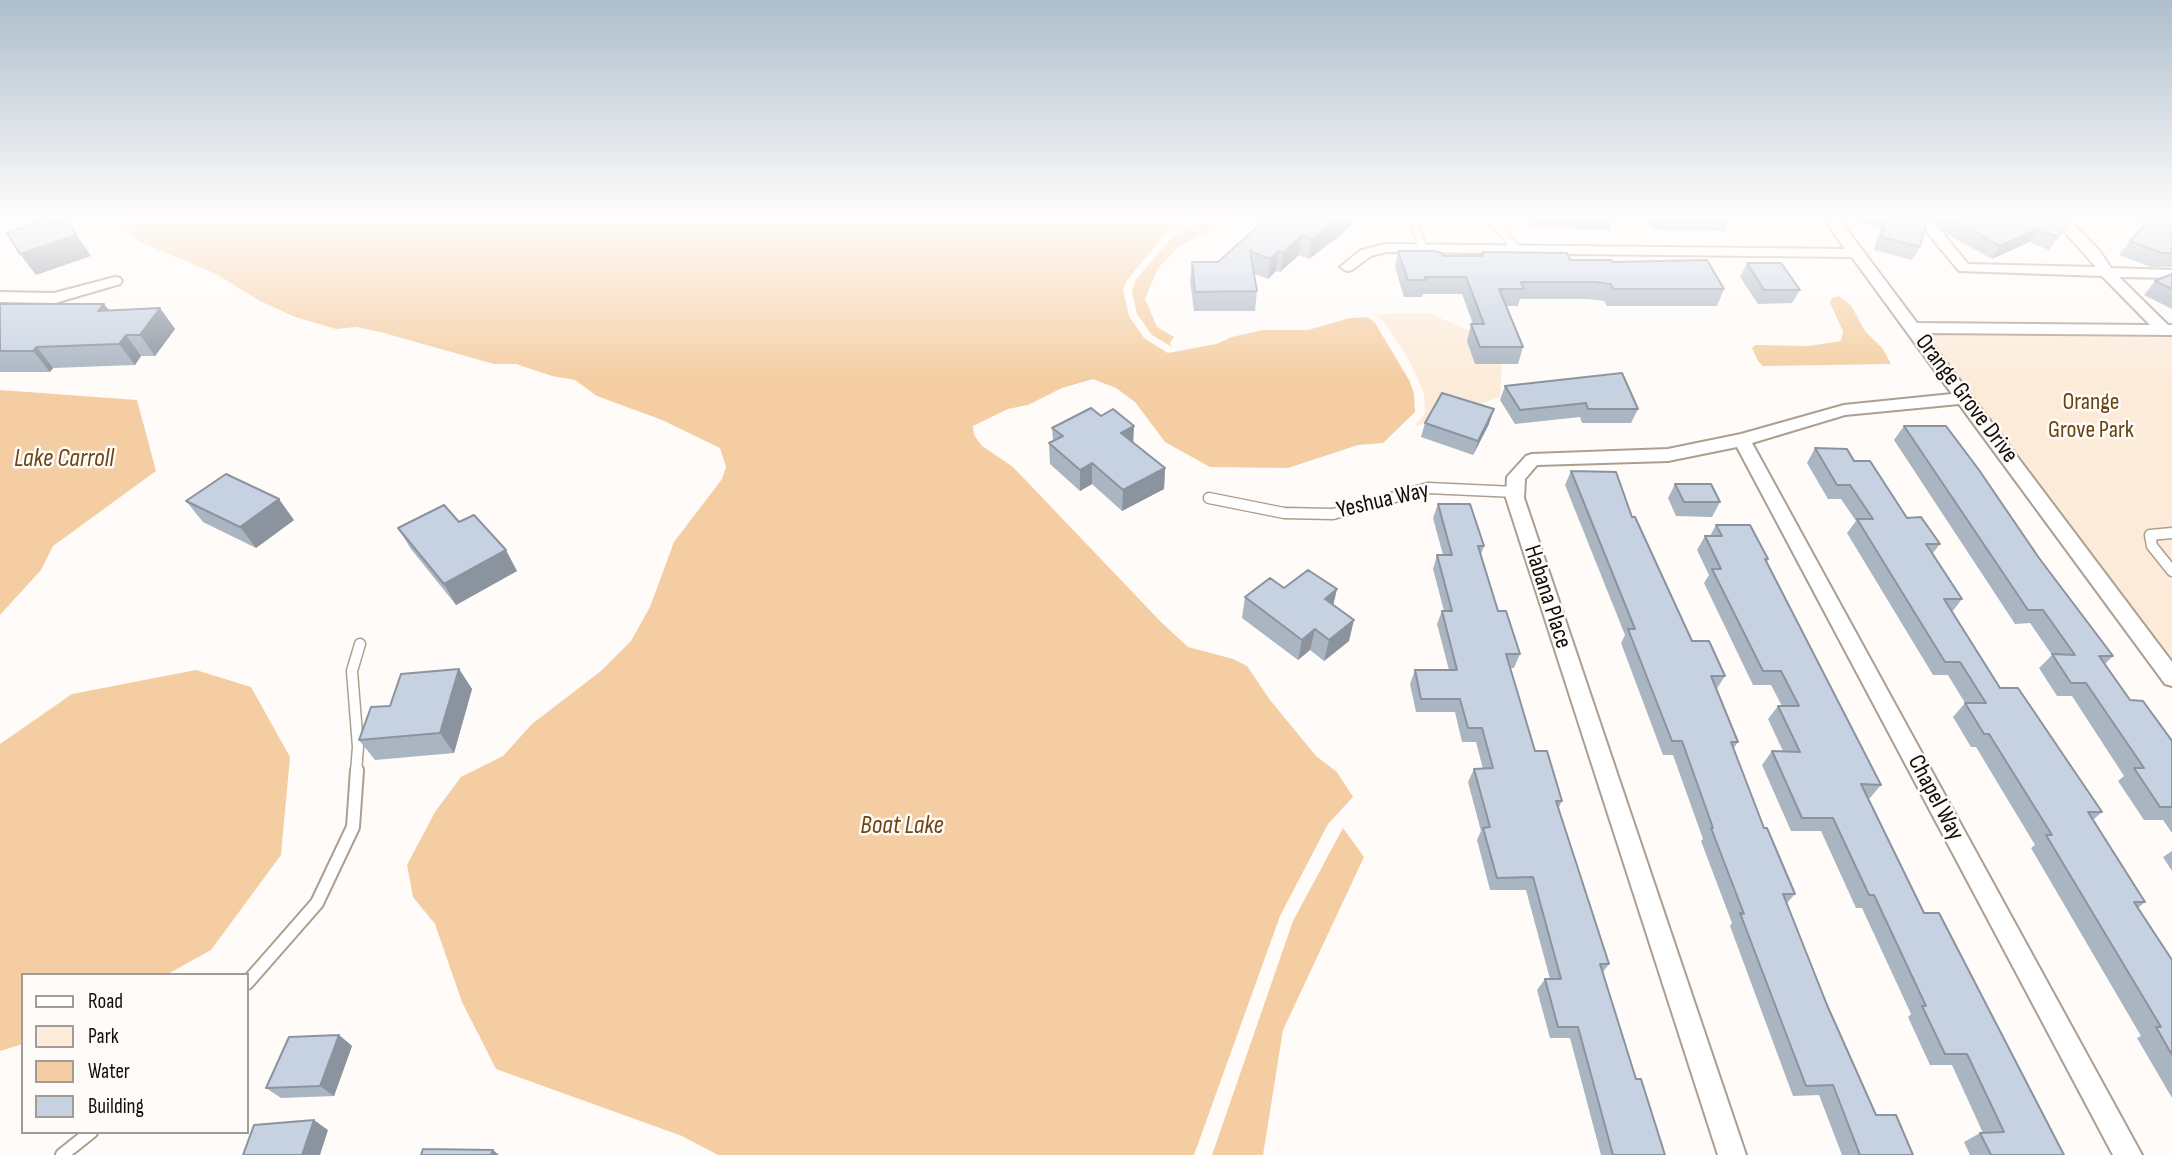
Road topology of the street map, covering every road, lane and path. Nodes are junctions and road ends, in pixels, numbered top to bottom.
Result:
1 (1872, 273) edge
2 (2082, 273) edge
3 (2108, 274) junction
4 (2172, 274) edge
5 (115, 281) dead end
6 (0, 297) edge
7 (1913, 328) junction
8 (2167, 330) edge
9 (1966, 398) junction
10 (1742, 440) junction
11 (1516, 492) junction
12 (1209, 498) dead end
13 (2172, 533) edge
14 (2172, 571) edge
15 (360, 644) dead end
16 (2172, 678) edge
17 (248, 982) edge
18 (88, 1134) edge
19 (62, 1155) edge
20 (1732, 1155) edge
21 (2128, 1155) edge

1 - 7 street
2 - 3 street
3 - 4 street
3 - 8 street
5 - 6 street
7 - 8 street, Orange Grove Drive
7 - 9 street, Orange Grove Drive
9 - 10 street
9 - 16 street, Orange Grove Drive
10 - 11 street
10 - 21 street, Chapel Way
11 - 12 lane, Yeshua Way
11 - 20 street, Habana Place
13 - 14 lane
15 - 17 lane
18 - 19 lane

